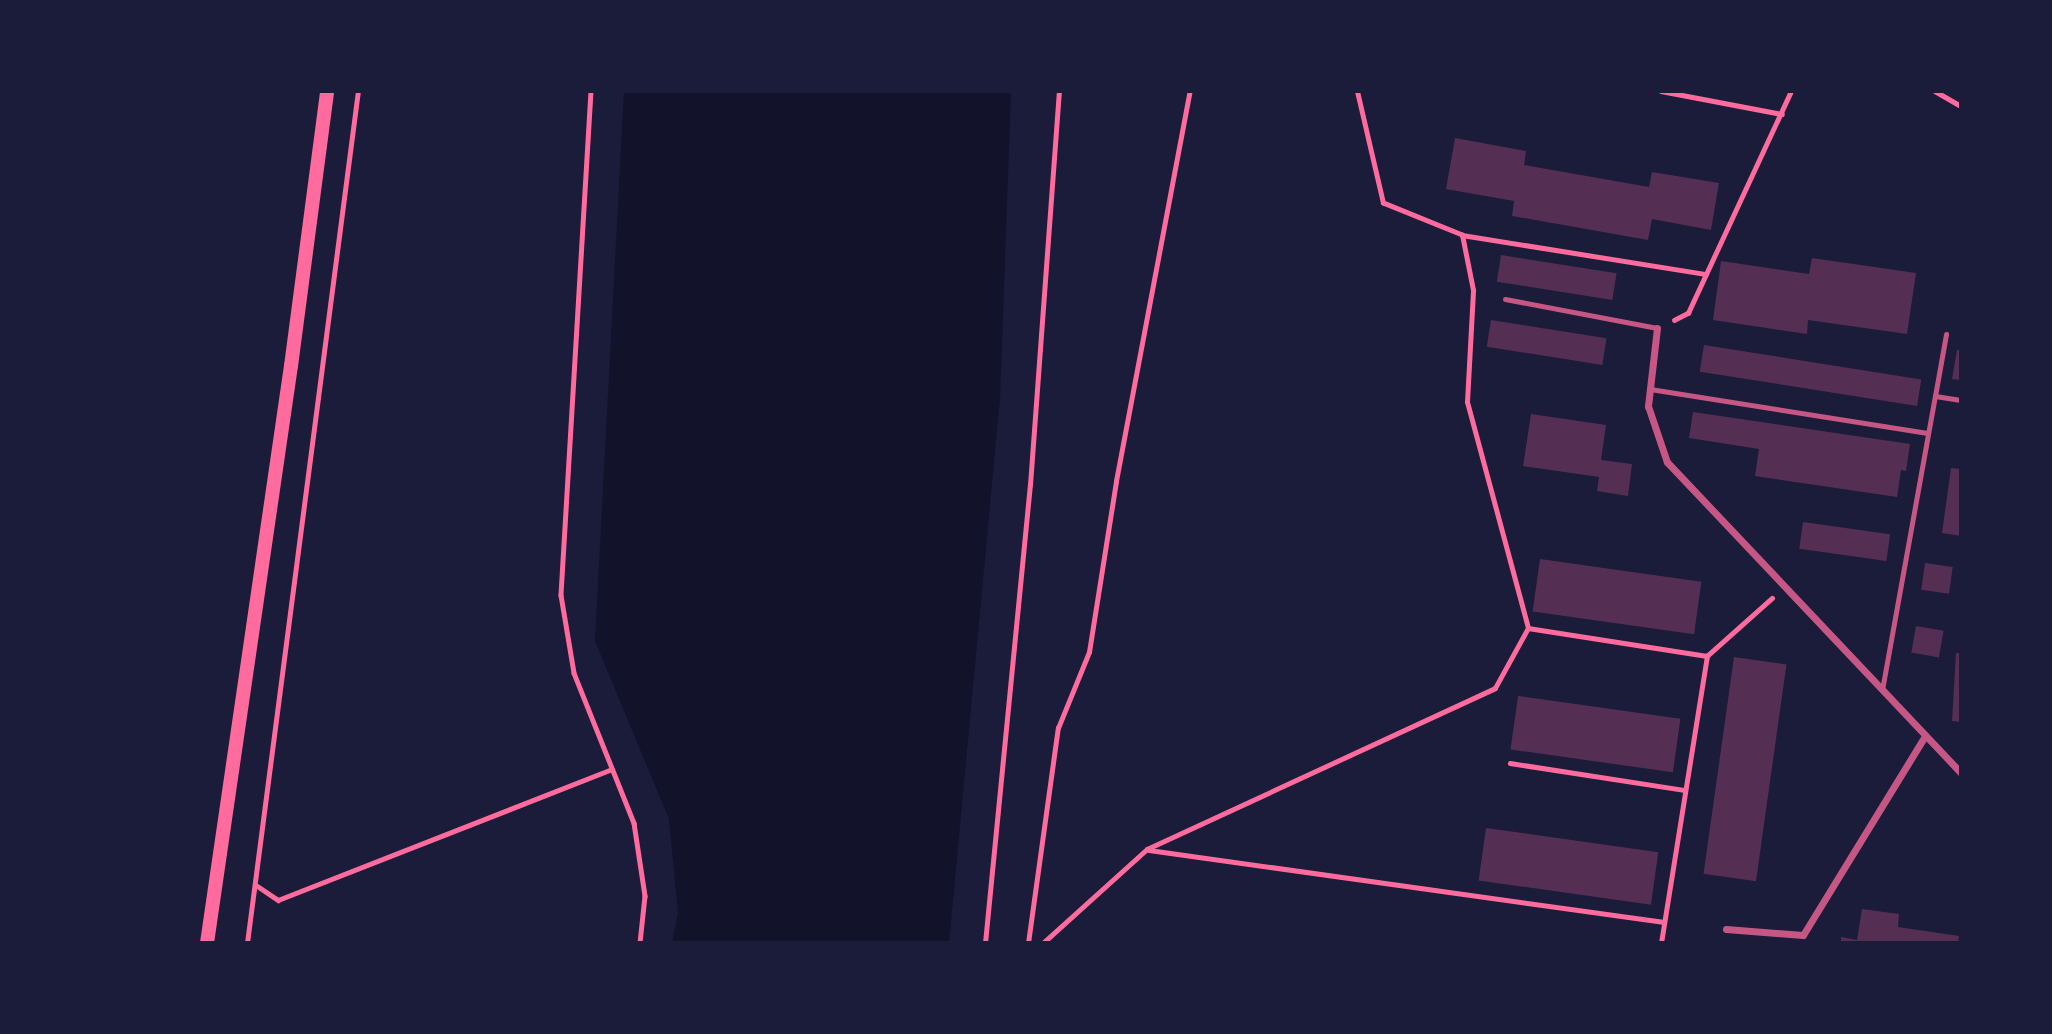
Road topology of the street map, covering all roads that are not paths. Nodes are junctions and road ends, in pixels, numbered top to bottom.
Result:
1 (327, 91) edge
2 (1505, 299) dead end
3 (1657, 328) joint
4 (1946, 334) dead end
5 (1650, 388) junction
6 (1935, 396) junction
7 (1961, 400) edge
8 (1928, 433) junction
9 (1882, 690) junction
10 (1925, 736) junction
11 (1961, 774) edge
12 (1726, 929) dead end
13 (207, 943) edge

1 - 13 main road
2 - 3 lane
3 - 5 street
4 - 6 lane
5 - 8 lane
5 - 9 street
6 - 7 lane
6 - 8 lane
8 - 9 lane
9 - 10 street
10 - 11 street
10 - 12 street

